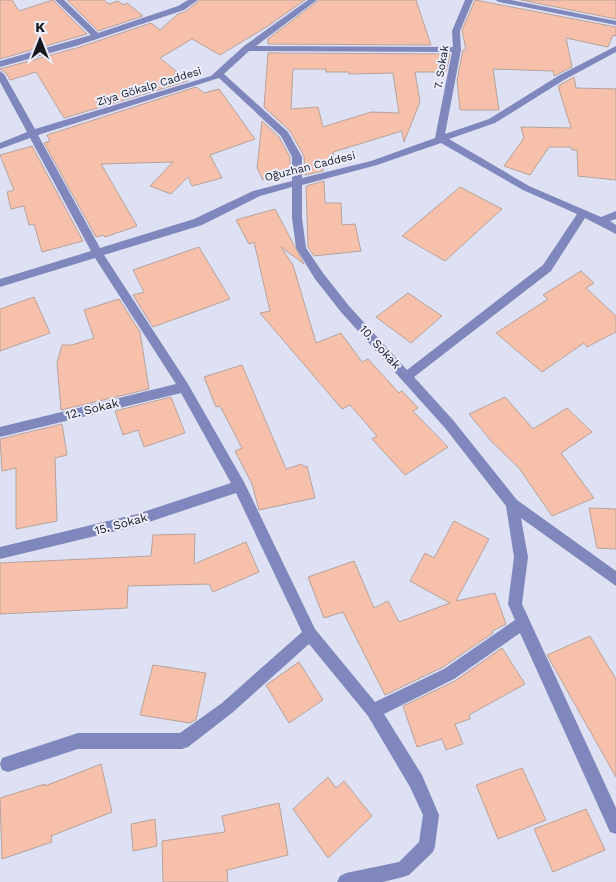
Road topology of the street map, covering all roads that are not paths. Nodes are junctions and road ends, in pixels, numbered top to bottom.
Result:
1 (59, 0) edge
2 (194, 0) edge
3 (313, 0) edge
4 (468, 0) edge
5 (499, 0) edge
6 (616, 23) edge
7 (97, 36) junction
8 (247, 48) junction
9 (616, 49) edge
10 (457, 50) junction
11 (0, 64) edge
12 (0, 74) edge
13 (219, 74) junction
14 (33, 133) junction
15 (440, 138) junction
16 (0, 146) edge
17 (298, 182) junction
18 (583, 213) junction
19 (616, 215) edge
20 (601, 221) junction
21 (616, 230) edge
22 (98, 254) junction
23 (0, 283) edge
24 (406, 377) junction
25 (184, 387) junction
26 (0, 432) edge
27 (239, 486) junction
28 (512, 504) junction
29 (0, 553) edge
30 (616, 579) edge
31 (523, 622) junction
32 (310, 634) junction
33 (373, 711) junction
34 (8, 764) dead end
35 (616, 826) edge
36 (346, 882) edge

1 - 7 street
2 - 7 street
3 - 8 street, Ziya Gökalp Caddesi
4 - 10 street, 7. Sokak
5 - 6 street
7 - 11 street
8 - 10 street
8 - 13 street, Ziya Gökalp Caddesi
9 - 15 street, Oğuzhan Caddesi
10 - 15 street, 7. Sokak
12 - 14 street
13 - 14 street, Ziya Gökalp Caddesi
13 - 17 street, 10. Sokak
14 - 16 street, Ziya Gökalp Caddesi
14 - 22 street
15 - 17 street, Oğuzhan Caddesi
15 - 18 street
17 - 22 street, Oğuzhan Caddesi
17 - 24 street, 10. Sokak
18 - 20 street
18 - 24 street
19 - 20 street
20 - 21 street
22 - 23 street, Oğuzhan Caddesi
22 - 25 street
24 - 28 street, 10. Sokak
25 - 26 street, 12. Sokak
25 - 27 street
27 - 29 street, 15. Sokak
27 - 32 street
28 - 30 street, 10. Sokak
28 - 31 street
31 - 33 street
31 - 35 street
32 - 33 street
32 - 34 street
33 - 36 street

